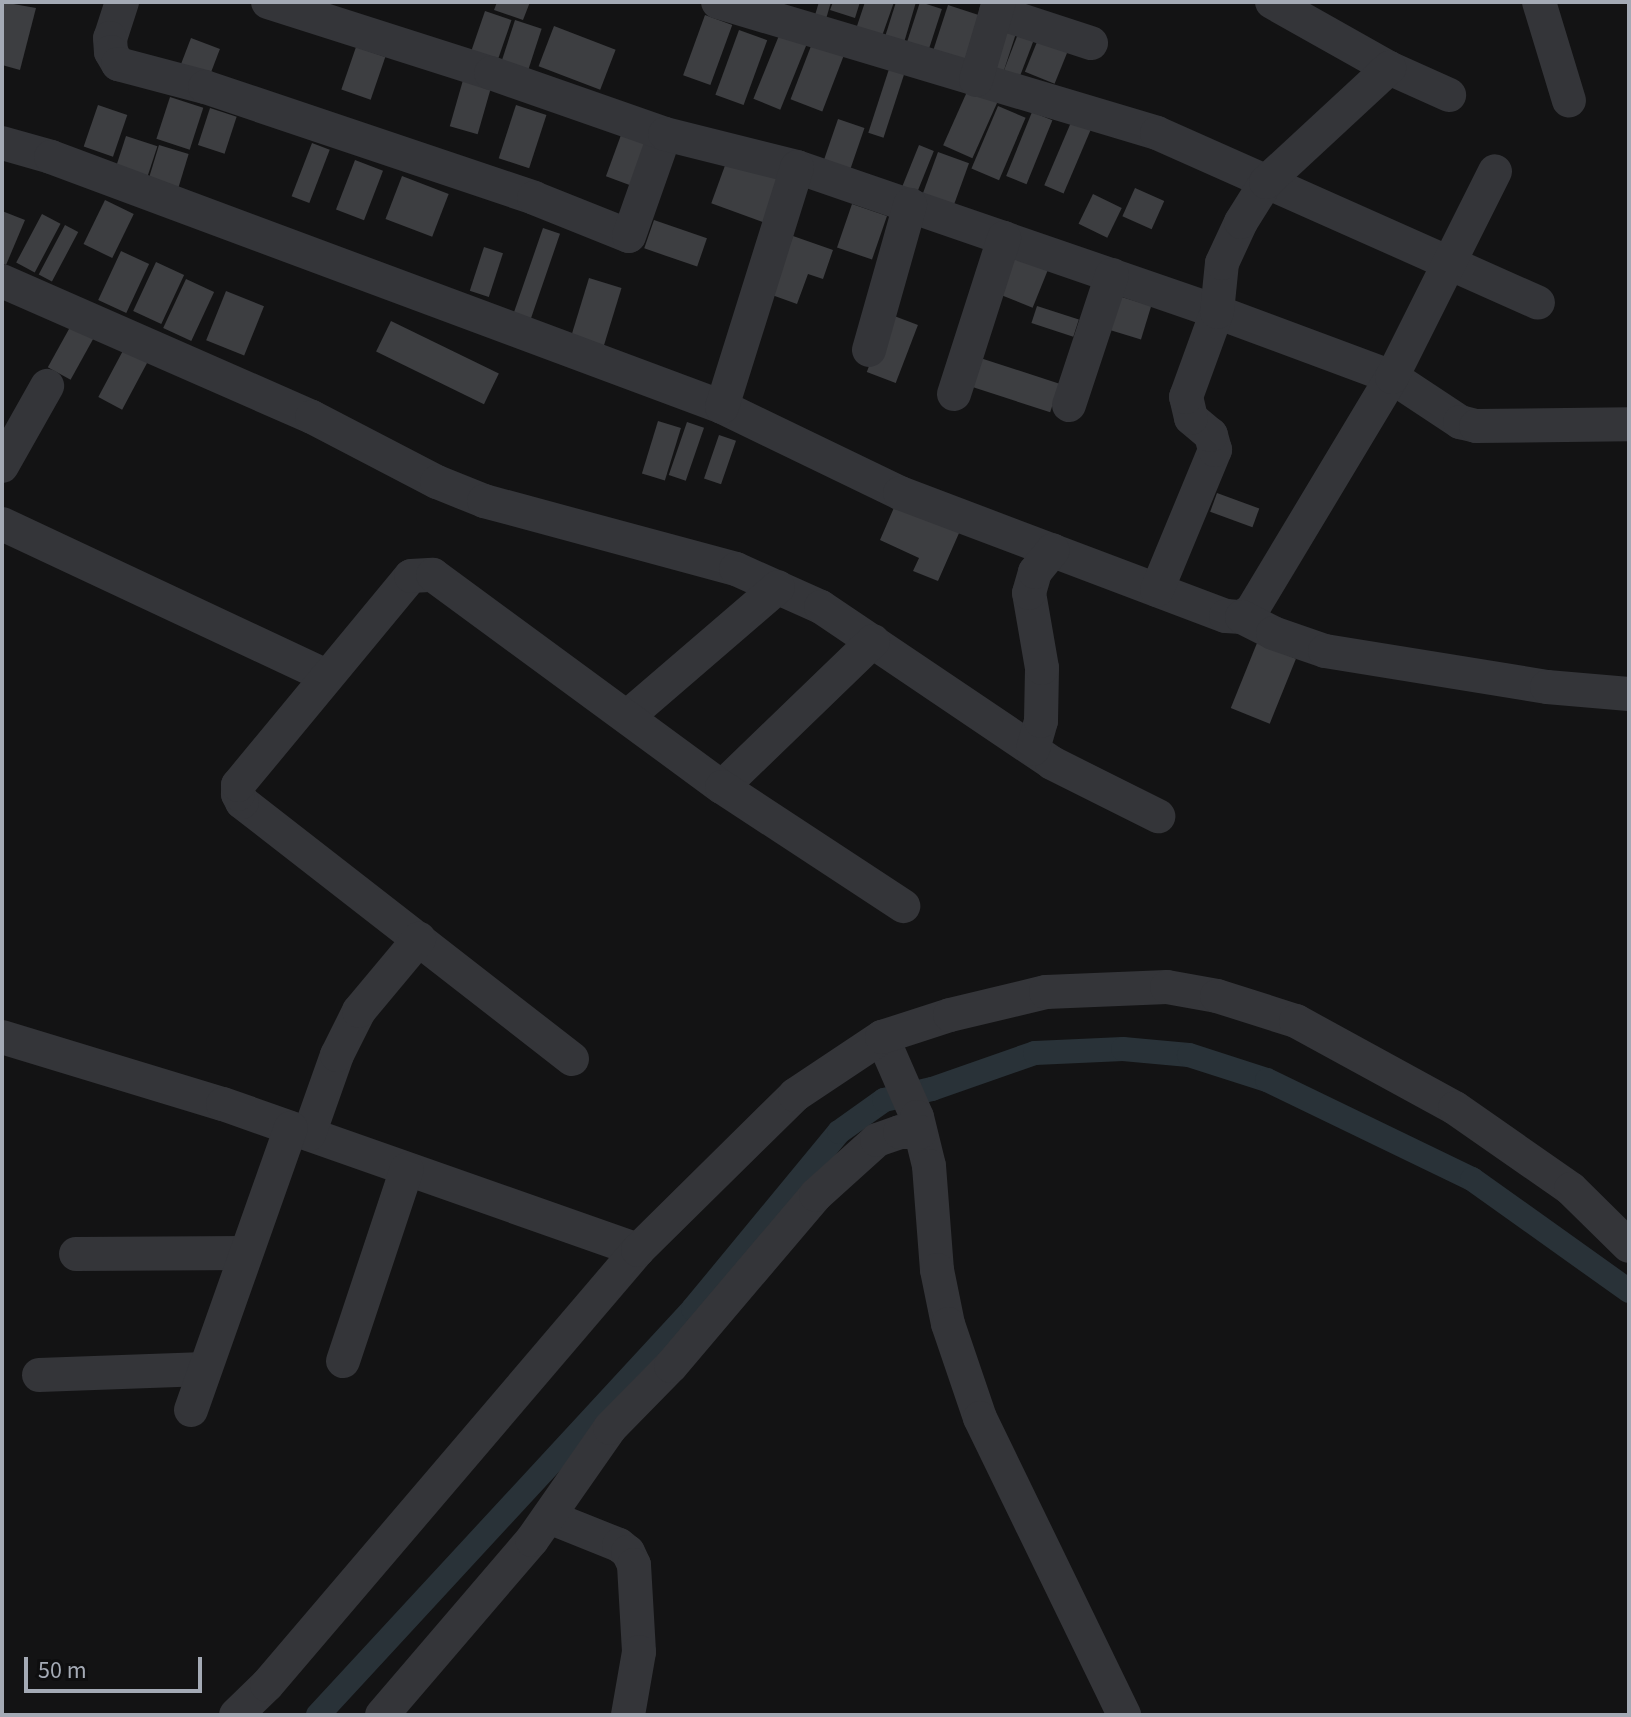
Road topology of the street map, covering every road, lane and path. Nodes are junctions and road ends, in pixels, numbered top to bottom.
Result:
1 (122, 2) edge
2 (268, 2) edge
3 (1272, 2) edge
4 (1539, 2) edge
5 (732, 4) edge
6 (998, 7) edge
7 (1091, 43) dead end
8 (1389, 68) junction
9 (976, 80) junction
10 (1449, 95) dead end
11 (1569, 101) dead end
12 (665, 134) junction
13 (2, 143) edge
14 (797, 167) junction
15 (1495, 171) dead end
16 (1266, 182) junction
17 (910, 205) junction
18 (1004, 238) junction
19 (1450, 261) junction
20 (1112, 275) junction
21 (2, 281) edge
22 (1538, 303) dead end
23 (1217, 312) junction
24 (869, 350) dead end
25 (1392, 377) junction
26 (47, 386) dead end
27 (954, 394) dead end
28 (1069, 405) dead end
29 (722, 407) junction
30 (1629, 424) edge
31 (2, 466) edge
32 (2, 524) edge
33 (1053, 550) junction
34 (778, 587) junction
35 (1157, 590) junction
36 (1242, 617) junction
37 (873, 641) junction
38 (326, 676) junction
39 (1629, 694) edge
40 (627, 717) junction
41 (1033, 749) junction
42 (722, 787) junction
43 (1158, 816) dead end
44 (903, 906) dead end
45 (419, 939) junction
46 (2, 1037) edge
47 (887, 1046) junction
48 (572, 1059) dead end
49 (918, 1125) junction
50 (300, 1131) junction
51 (407, 1169) junction
52 (1629, 1246) edge
53 (638, 1250) junction
54 (246, 1253) junction
55 (76, 1254) dead end
56 (343, 1361) dead end
57 (205, 1369) junction
58 (39, 1375) dead end
59 (191, 1410) dead end
60 (549, 1517) junction
61 (236, 1715) edge
62 (382, 1715) edge
63 (628, 1715) edge
64 (1124, 1715) edge

1 - 12 street
2 - 12 street
3 - 8 street
4 - 11 street
5 - 9 street
6 - 7 street
6 - 9 street
8 - 10 street
8 - 16 street
9 - 16 street
12 - 14 street
13 - 29 street
14 - 17 street
14 - 29 street
15 - 19 street
16 - 19 street
16 - 23 street
17 - 18 street
17 - 24 street
18 - 20 street
18 - 27 street
19 - 22 street
19 - 25 street
20 - 23 street
20 - 28 street
21 - 34 street
23 - 25 street
23 - 35 street
25 - 30 street
25 - 36 street
26 - 31 street
29 - 33 street
32 - 38 street
33 - 35 street
33 - 41 street
34 - 37 street
34 - 40 street
35 - 36 street
36 - 39 street
37 - 41 street
37 - 42 street
38 - 40 street
38 - 45 street
40 - 42 street
41 - 43 street
42 - 44 street
45 - 48 street
45 - 50 street
46 - 50 street
47 - 49 street
47 - 52 street
47 - 53 street
49 - 60 street
49 - 64 street
50 - 51 street
50 - 54 street
51 - 53 street
51 - 56 street
53 - 61 street
54 - 55 street
54 - 57 street
57 - 58 street
57 - 59 street
60 - 62 street
60 - 63 street

